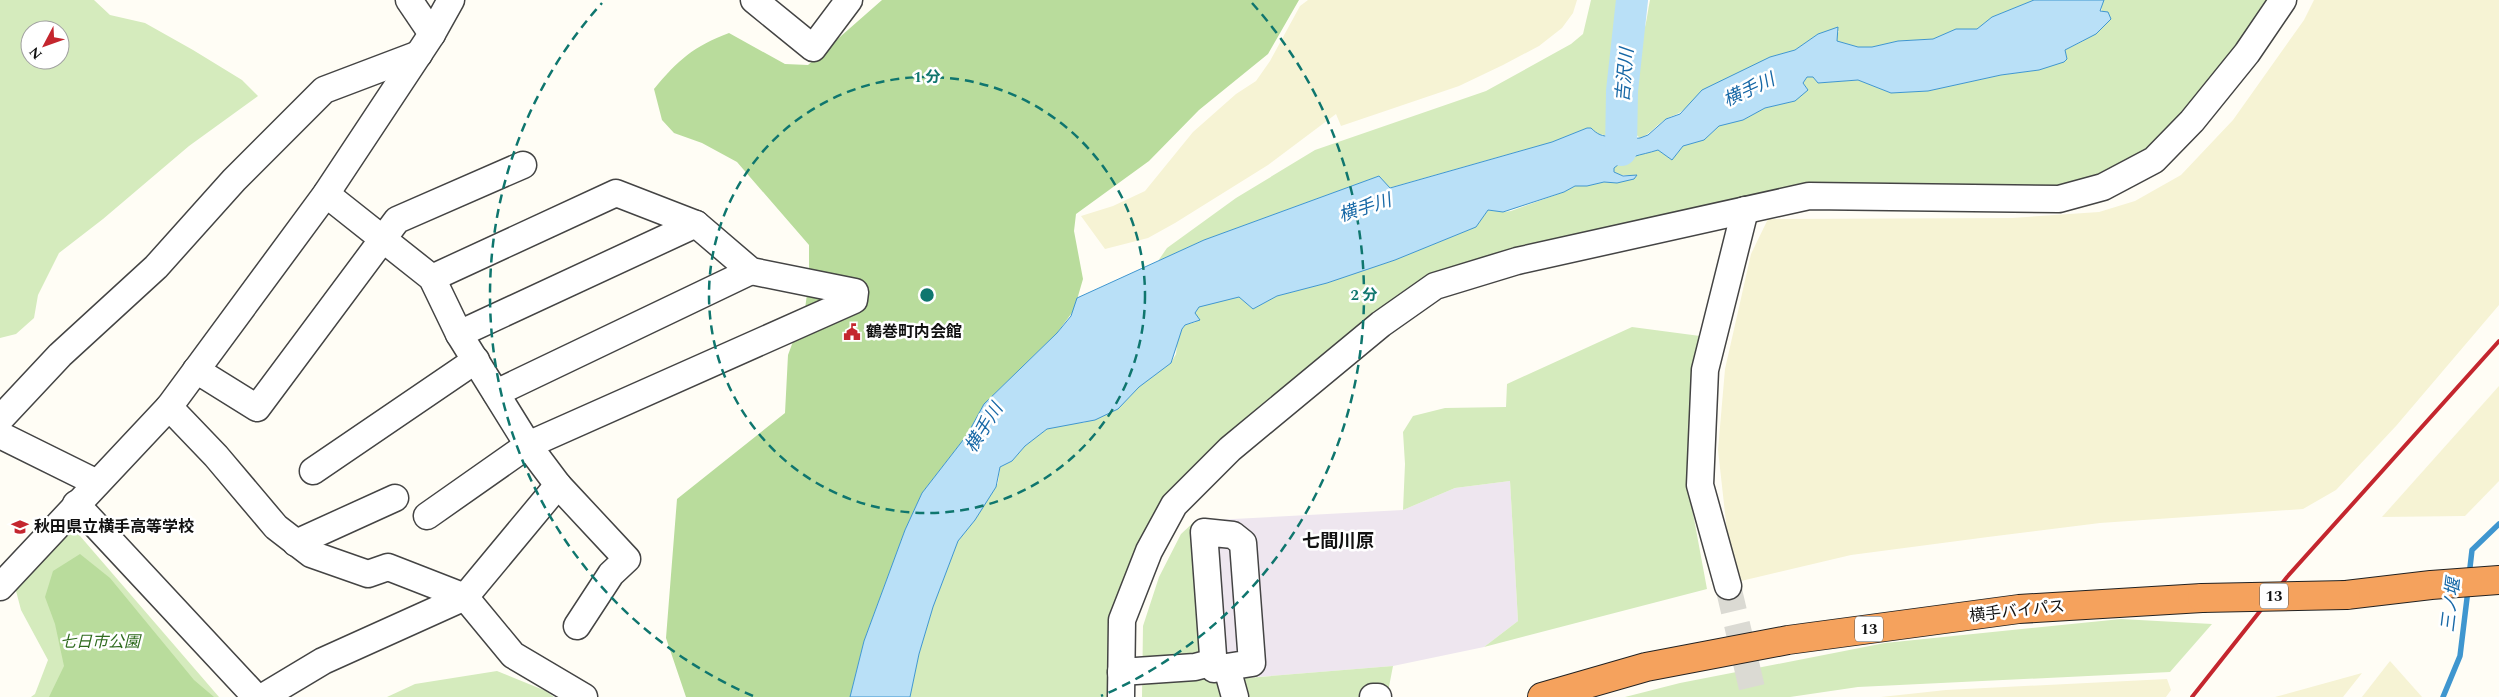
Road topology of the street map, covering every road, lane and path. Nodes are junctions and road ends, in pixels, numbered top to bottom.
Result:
1 (409, 0) edge
2 (451, 0) edge
3 (754, 0) edge
4 (849, 0) edge
5 (2283, 0) edge
6 (425, 44) junction
7 (523, 164) dead end
8 (326, 194) junction
9 (1745, 210) junction
10 (696, 224) junction
11 (383, 239) junction
12 (750, 271) junction
13 (432, 278) junction
14 (460, 334) junction
15 (476, 360) junction
16 (196, 370) junction
17 (496, 393) junction
18 (169, 407) junction
19 (0, 419) edge
20 (0, 435) edge
21 (528, 445) junction
22 (313, 471) dead end
23 (97, 483) junction
24 (558, 485) junction
25 (395, 498) dead end
26 (76, 504) junction
27 (427, 516) dead end
28 (296, 543) junction
29 (2499, 580) edge
30 (1728, 586) tunnel mouth
31 (0, 587) edge
32 (465, 597) junction
33 (577, 626) dead end
34 (1121, 685) edge
35 (256, 697) edge
36 (263, 697) edge
37 (584, 697) edge
38 (1234, 697) edge
39 (1373, 697) edge
40 (1378, 697) edge
41 (1542, 697) edge

1 - 6 street
2 - 6 street
3 - 4 street
5 - 9 street
6 - 8 street
6 - 19 street
7 - 11 street
8 - 11 street
8 - 16 street
9 - 30 street
9 - 34 street
10 - 12 street
10 - 13 street
10 - 14 street
11 - 13 street
11 - 16 street
12 - 17 street
12 - 21 street
13 - 14 street
14 - 15 street
15 - 17 street
15 - 22 street
16 - 18 street
17 - 21 street
18 - 23 street
18 - 28 street
20 - 23 street
21 - 24 street
21 - 27 street
23 - 26 street
24 - 32 street
24 - 33 street
25 - 28 street
26 - 31 street
26 - 35 street
28 - 32 street
29 - 41 highway, 横手バイパス / 13, bridge
32 - 36 street
32 - 37 street
34 - 38 street
39 - 40 street

